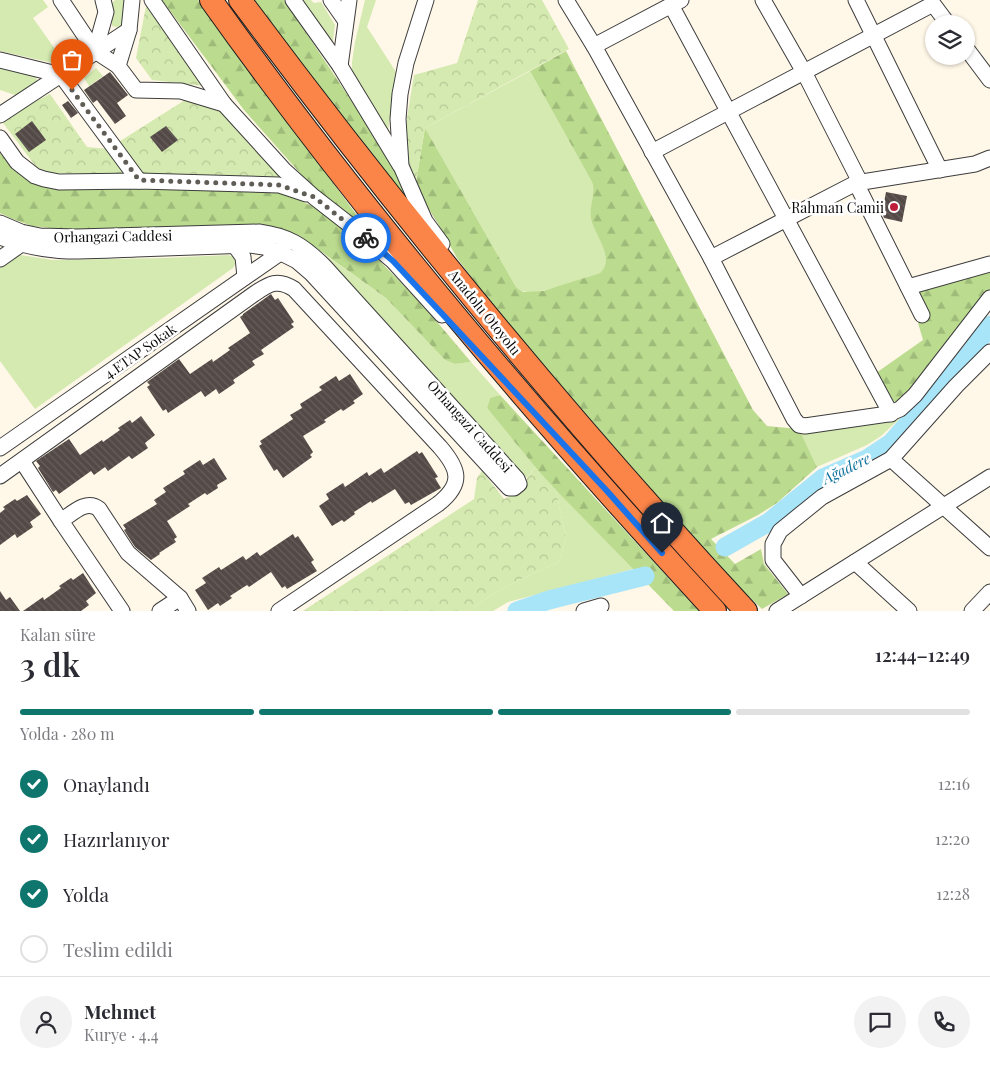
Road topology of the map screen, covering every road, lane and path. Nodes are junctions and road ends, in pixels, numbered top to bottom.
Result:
1 (61, 0) edge
2 (103, 0) edge
3 (132, 0) edge
4 (152, 0) edge
5 (211, 0) edge
6 (240, 0) edge
7 (293, 0) edge
8 (331, 0) edge
9 (349, 0) edge
10 (426, 0) edge
11 (566, 0) edge
12 (762, 0) edge
13 (856, 0) edge
14 (676, 2) edge
15 (941, 15) edge
16 (345, 20) junction
17 (129, 30) junction
18 (874, 35) junction
19 (594, 46) junction
20 (95, 51) junction
21 (0, 60) edge
22 (975, 60) edge
23 (118, 66) junction
24 (340, 66) junction
25 (804, 72) junction
26 (61, 75) junction
27 (990, 80) edge
28 (224, 104) junction
29 (729, 112) junction
30 (0, 115) edge
31 (0, 138) edge
32 (652, 152) junction
33 (990, 158) edge
34 (401, 166) junction
35 (940, 170) junction
36 (139, 180) junction
37 (858, 183) junction
38 (314, 197) junction
39 (787, 219) junction
40 (0, 223) edge
41 (0, 237) edge
42 (288, 238) junction
43 (20, 245) junction
44 (235, 246) junction
45 (280, 253) junction
46 (0, 258) edge
47 (710, 258) junction
48 (990, 264) edge
49 (245, 277) junction
50 (908, 287) junction
51 (990, 298) edge
52 (922, 315) dead end
53 (512, 346) junction
54 (990, 352) edge
55 (890, 414) junction
56 (0, 448) edge
57 (891, 460) junction
58 (22, 461) junction
59 (0, 476) edge
60 (990, 477) edge
61 (607, 491) junction
62 (943, 506) junction
63 (61, 520) junction
64 (990, 548) edge
65 (855, 562) junction
66 (990, 592) edge
67 (800, 596) junction
68 (172, 606) edge
69 (601, 606) dead end
70 (122, 611) edge
71 (188, 611) edge
72 (279, 611) edge
73 (584, 611) edge
74 (715, 611) edge
75 (746, 611) edge
76 (777, 611) edge
77 (909, 611) edge
78 (972, 611) edge

1 - 20 street
2 - 20 street
3 - 17 street
4 - 28 street
5 - 61 highway, Anadolu Otoyolu
6 - 53 highway, Anadolu Otoyolu
7 - 24 street
8 - 16 street
9 - 16 street
10 - 34 street
11 - 19 street
12 - 25 street
13 - 18 street
14 - 19 street
14 - 29 street
15 - 18 street
16 - 24 street
17 - 20 street
17 - 23 street
18 - 25 street
18 - 35 street
19 - 32 street
20 - 23 street
20 - 26 street
21 - 26 street
22 - 27 street
23 - 28 street
24 - 34 street
25 - 29 street
25 - 37 street
26 - 30 street
26 - 36 street
28 - 38 street
29 - 32 street
29 - 39 street
31 - 36 street
32 - 47 street
33 - 35 street
34 - 53 street
35 - 37 street
36 - 38 street
37 - 39 street
37 - 50 street
38 - 61 street
39 - 47 street
39 - 55 street
40 - 42 street, Orhangazi Caddesi
41 - 43 street, Orhangazi Caddesi
42 - 45 street
42 - 45 street, Orhangazi Caddesi
43 - 44 street, Orhangazi Caddesi
43 - 46 street
44 - 45 street, Orhangazi Caddesi
44 - 49 street
45 - 49 street, 4.ETAP Sokak
47 - 55 street
48 - 50 street
49 - 56 street, 4.ETAP Sokak
50 - 52 street
51 - 55 street
53 - 75 highway, Anadolu Otoyolu
54 - 57 street
57 - 62 street
57 - 67 street
58 - 59 street
58 - 63 street
58 - 72 street
60 - 62 street
61 - 74 highway, Anadolu Otoyolu
62 - 64 street
62 - 65 street
63 - 68 street
63 - 70 street
65 - 67 street
65 - 77 street
66 - 78 street
67 - 76 street
68 - 71 street
69 - 73 street

